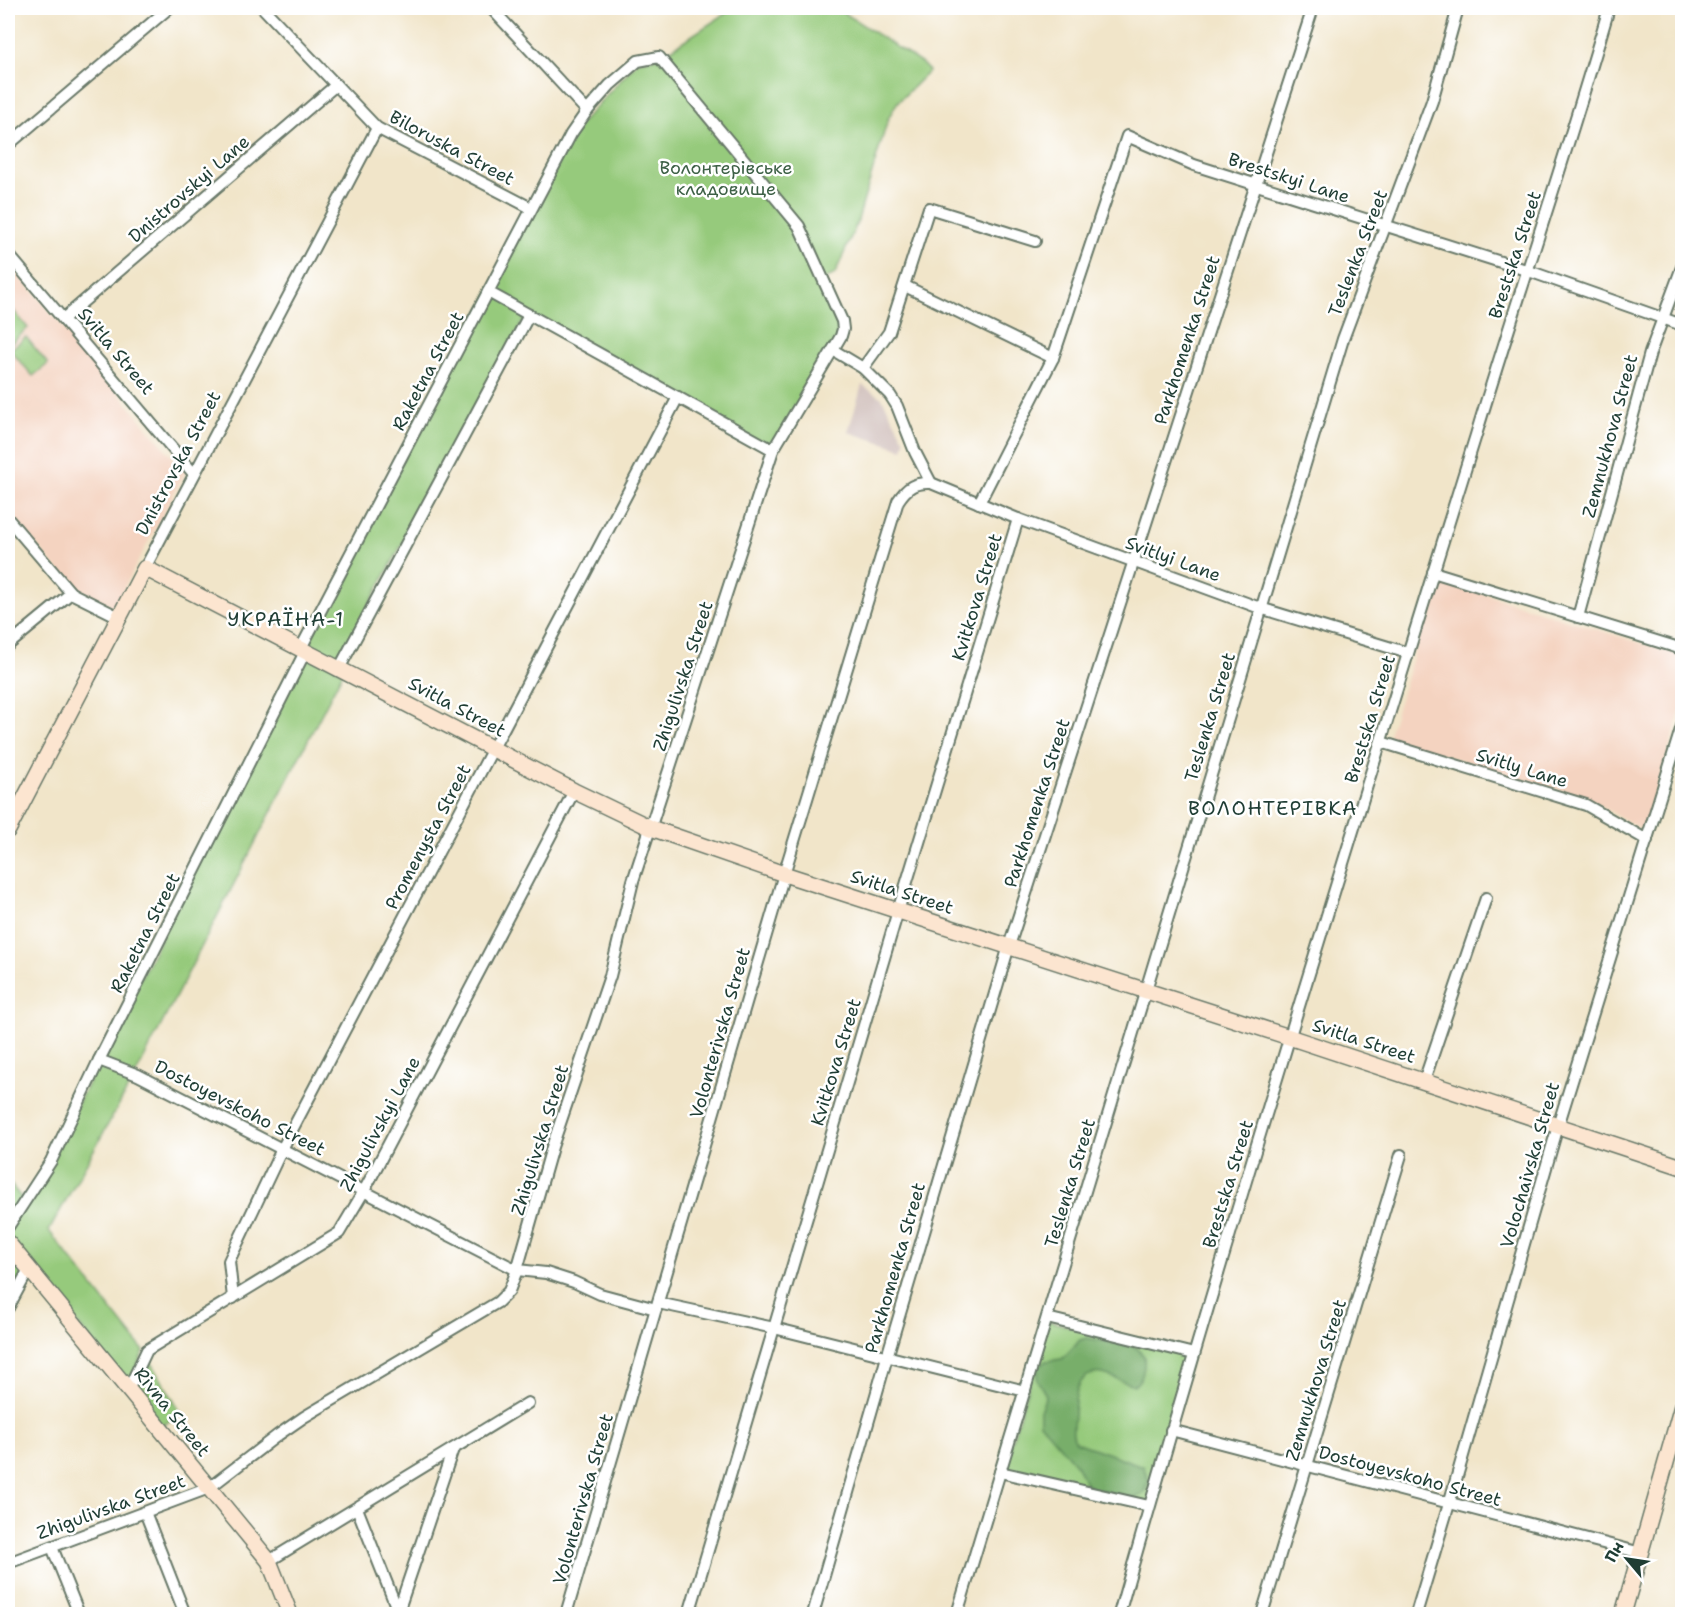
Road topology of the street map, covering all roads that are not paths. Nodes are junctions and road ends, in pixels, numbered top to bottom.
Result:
1 (169, 8) edge
2 (263, 8) edge
3 (491, 8) edge
4 (1313, 8) edge
5 (1458, 8) edge
6 (1609, 8) edge
7 (336, 85) junction
8 (587, 111) junction
9 (376, 128) junction
10 (8, 145) edge
11 (1255, 184) junction
12 (531, 208) junction
13 (1386, 226) junction
14 (1035, 241) dead end
15 (8, 254) edge
16 (1683, 267) edge
17 (1526, 270) junction
18 (905, 286) junction
19 (488, 292) junction
20 (529, 315) junction
21 (63, 319) junction
22 (1663, 319) junction
23 (1683, 325) edge
24 (833, 350) junction
25 (1053, 358) junction
26 (863, 368) junction
27 (678, 397) junction
28 (773, 450) junction
29 (194, 474) junction
30 (931, 483) junction
31 (980, 503) junction
32 (8, 519) edge
33 (1018, 519) junction
34 (1133, 561) junction
35 (145, 568) junction
36 (1433, 572) junction
37 (71, 593) junction
38 (1260, 608) junction
39 (119, 617) junction
40 (1578, 617) junction
41 (8, 645) edge
42 (304, 649) junction
43 (1683, 649) edge
44 (1408, 653) junction
45 (339, 667) junction
46 (1683, 726) edge
47 (1381, 742) junction
48 (494, 749) junction
49 (1679, 751) edge
50 (574, 791) junction
51 (10, 820) edge
52 (651, 828) junction
53 (1647, 840) junction
54 (784, 874) junction
55 (1486, 898) dead end
56 (898, 911) junction
57 (1009, 946) junction
58 (1144, 990) junction
59 (1289, 1037) junction
60 (99, 1060) junction
61 (1424, 1081) junction
62 (1558, 1126) junction
63 (282, 1149) junction
64 (1401, 1155) dead end
65 (1683, 1167) edge
66 (363, 1191) junction
67 (8, 1227) edge
68 (8, 1246) edge
69 (29, 1269) junction
70 (518, 1270) junction
71 (233, 1298) junction
72 (657, 1306) junction
73 (8, 1308) edge
74 (1047, 1318) junction
75 (774, 1328) junction
76 (1194, 1354) junction
77 (887, 1357) junction
78 (128, 1390) junction
79 (1025, 1392) junction
80 (528, 1403) dead end
81 (1683, 1406) edge
82 (1171, 1430) junction
83 (453, 1449) junction
84 (1307, 1466) junction
85 (1000, 1472) junction
86 (209, 1488) junction
87 (1449, 1504) junction
88 (1149, 1506) junction
89 (357, 1508) junction
90 (145, 1512) junction
91 (52, 1547) junction
92 (1641, 1553) junction
93 (269, 1561) junction
94 (8, 1563) edge
95 (398, 1613) edge
96 (79, 1614) edge
97 (185, 1614) edge
98 (290, 1614) edge
99 (566, 1614) edge
100 (689, 1614) edge
101 (813, 1614) edge
102 (957, 1614) edge
103 (1119, 1614) edge
104 (1262, 1614) edge
105 (1416, 1614) edge
106 (1623, 1614) edge

1 - 10 street
2 - 7 street, Biloruska Street
3 - 8 street
4 - 11 street, Parkhomenka Street
5 - 13 street, Teslenka Street
6 - 17 street, Brestska Street
7 - 9 street, Biloruska Street
7 - 21 street, Dnistrovskyi Lane
8 - 12 street, Raketna Street
8 - 24 street, Raketna Street
9 - 12 street, Biloruska Street
9 - 29 street, Dnistrovska Street
11 - 13 street, Brestskyi Lane
11 - 25 street, Brestskyi Lane
11 - 34 street, Parkhomenka Street
12 - 19 street, Raketna Street
13 - 17 street, Brestskyi Lane
13 - 38 street, Teslenka Street
14 - 18 street
15 - 21 street, Svitla Street
16 - 22 street, Zemnukhova Street
17 - 22 street, Brestskyi Lane
17 - 36 street, Brestska Street
18 - 25 street
18 - 26 street
19 - 20 street
19 - 42 street, Raketna Street
20 - 27 street
20 - 45 street
21 - 29 street, Svitla Street
22 - 23 street, Brestskyi Lane
22 - 40 street, Zemnukhova Street
24 - 26 street
24 - 28 street, Zhigulivska Street
25 - 31 street
26 - 30 street
27 - 28 street
27 - 48 street, Promenysta Street
28 - 52 street, Zhigulivska Street
29 - 35 street, Dnistrovska Street
30 - 31 street, Svitlyi Lane
30 - 54 street, Volonterivska Street
31 - 33 street, Svitlyi Lane
32 - 37 street
33 - 34 street, Svitlyi Lane
33 - 56 street, Kvitkova Street
34 - 38 street, Svitlyi Lane
34 - 57 street, Parkhomenka Street
35 - 39 street, Dnistrovska Street
35 - 42 street, Svitla Street
36 - 40 street
36 - 44 street, Brestska Street
37 - 39 street
37 - 41 street
38 - 44 street, Svitlyi Lane
38 - 58 street, Teslenka Street
39 - 51 street, Dnistrovska Street
40 - 43 street
42 - 45 street, Svitla Street
42 - 60 street, Raketna Street
44 - 47 street, Brestska Street
45 - 48 street, Svitla Street
46 - 49 street, Volochaivska Street
47 - 53 street, Svitly Lane
47 - 59 street, Brestska Street
48 - 50 street, Svitla Street
48 - 63 street, Promenysta Street
49 - 53 street, Volochaivska Street
50 - 52 street, Svitla Street
50 - 66 street, Zhigulivskyi Lane
52 - 54 street, Svitla Street
52 - 70 street, Zhigulivska Street
53 - 62 street, Volochaivska Street
54 - 56 street, Svitla Street
54 - 72 street, Volonterivska Street
55 - 61 street
56 - 57 street, Svitla Street
56 - 75 street, Kvitkova Street
57 - 58 street, Svitla Street
57 - 77 street, Parkhomenka Street
58 - 59 street, Svitla Street
58 - 74 street, Teslenka Street
59 - 61 street, Svitla Street
59 - 76 street, Brestska Street
60 - 63 street, Dostoyevskoho Street
60 - 67 street, Raketna Street
61 - 62 street, Svitla Street
62 - 65 street, Svitla Street
62 - 87 street, Volochaivska Street
63 - 66 street, Dostoyevskoho Street
63 - 71 street, Promenysta Street
64 - 84 street, Zemnukhova Street
66 - 70 street, Dostoyevskoho Street
66 - 71 street, Zhigulivskyi Lane
68 - 69 street, Rivna Street
69 - 73 street
69 - 78 street, Rivna Street
70 - 72 street, Dostoyevskoho Street
70 - 86 street, Zhigulivska Street
71 - 78 street, Zhigulivskyi Lane
72 - 75 street, Dostoyevskoho Street
72 - 99 street, Volonterivska Street
74 - 76 street
74 - 79 street, Teslenka Street
75 - 77 street, Dostoyevskoho Street
75 - 100 street, Kvitkova Street
76 - 82 street, Brestska Street
77 - 79 street, Dostoyevskoho Street
77 - 101 street, Parkhomenka Street
78 - 86 street, Rivna Street
79 - 85 street, Teslenka Street
80 - 83 street
81 - 92 street
82 - 84 street, Dostoyevskoho Street
82 - 88 street, Brestska Street
83 - 89 street
83 - 95 street
84 - 87 street, Dostoyevskoho Street
84 - 104 street, Zemnukhova Street
85 - 88 street
85 - 102 street, Teslenka Street
86 - 90 street, Zhigulivska Street
86 - 93 street, Rivna Street
87 - 92 street, Dostoyevskoho Street
87 - 105 street, Volochaivska Street
88 - 103 street, Brestska Street
89 - 93 street
89 - 95 street
90 - 91 street, Zhigulivska Street
90 - 97 street
91 - 94 street, Zhigulivska Street
91 - 96 street
92 - 106 street
93 - 98 street, Rivna Street

